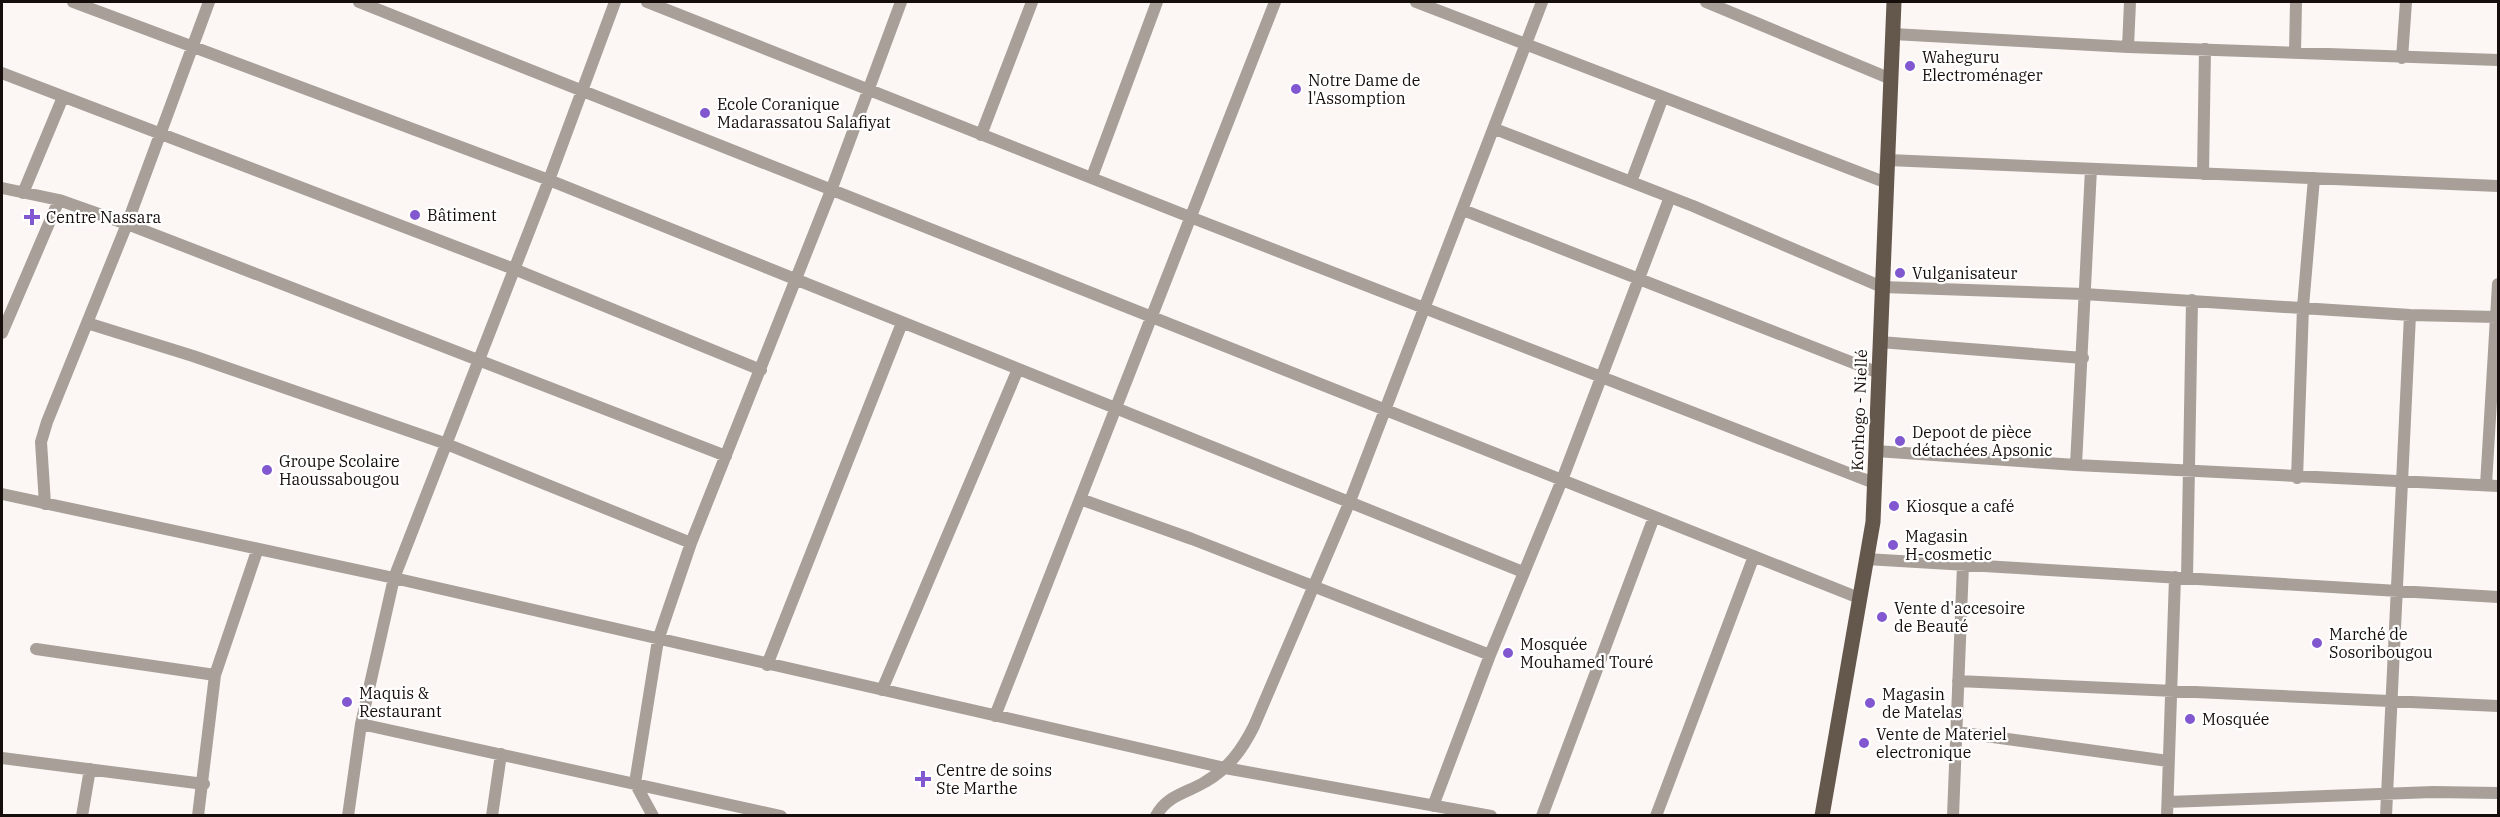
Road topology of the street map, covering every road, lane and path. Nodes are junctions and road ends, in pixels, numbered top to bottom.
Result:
1 (73, 2) edge
2 (209, 2) edge
3 (359, 2) edge
4 (615, 2) edge
5 (647, 2) edge
6 (901, 2) edge
7 (1032, 2) edge
8 (1157, 2) edge
9 (1275, 2) edge
10 (1416, 2) edge
11 (1542, 2) edge
12 (1706, 2) edge
13 (1894, 2) edge
14 (2130, 2) edge
15 (2296, 2) edge
16 (2406, 2) edge
17 (1893, 33) junction
18 (1527, 44) junction
19 (192, 45) junction
20 (2128, 47) junction
21 (2205, 50) junction
22 (2295, 52) junction
23 (2402, 58) junction
24 (2499, 60) edge
25 (2, 73) edge
26 (1891, 79) junction
27 (582, 88) junction
28 (867, 89) junction
29 (63, 97) junction
30 (1664, 97) junction
31 (1495, 129) junction
32 (159, 133) junction
33 (981, 135) junction
34 (1888, 160) junction
35 (2091, 169) junction
36 (2203, 174) junction
37 (1092, 177) junction
38 (2314, 178) junction
39 (549, 180) junction
40 (1631, 182) junction
41 (1887, 183) junction
42 (2499, 186) edge
43 (2, 188) edge
44 (832, 188) junction
45 (23, 193) junction
46 (1670, 197) junction
47 (59, 200) junction
48 (1463, 210) junction
49 (1190, 218) junction
50 (127, 224) junction
51 (514, 268) junction
52 (1638, 279) junction
53 (795, 280) junction
54 (2499, 284) edge
55 (1882, 287) junction
56 (2084, 294) junction
57 (2192, 300) junction
58 (7, 303) edge
59 (2303, 307) junction
60 (1425, 309) junction
61 (2410, 315) junction
62 (1151, 316) junction
63 (2497, 316) junction
64 (87, 323) junction
65 (902, 323) junction
66 (2, 333) edge
67 (1880, 342) junction
68 (2083, 358) junction
69 (478, 360) junction
70 (1018, 369) junction
71 (761, 370) junction
72 (1879, 374) junction
73 (1601, 377) junction
74 (1115, 408) junction
75 (1385, 410) junction
76 (444, 443) junction
77 (1876, 451) junction
78 (726, 456) junction
79 (2076, 465) junction
80 (2189, 472) junction
81 (2297, 478) junction
82 (1562, 480) junction
83 (2402, 481) junction
84 (1874, 483) junction
85 (2492, 485) edge
86 (2, 494) edge
87 (1080, 499) junction
88 (1350, 501) junction
89 (45, 504) junction
90 (1654, 518) junction
91 (691, 543) junction
92 (257, 551) junction
93 (1754, 556) junction
94 (1866, 559) junction
95 (1963, 565) junction
96 (1523, 572) junction
97 (394, 578) junction
98 (2181, 578) junction
99 (1315, 587) junction
100 (2396, 591) junction
101 (2499, 597) edge
102 (1859, 598) junction
103 (658, 640) junction
104 (36, 650) dead end
105 (1490, 655) junction
106 (767, 665) junction
107 (215, 675) junction
108 (1958, 681) junction
109 (882, 690) junction
110 (2171, 691) junction
111 (2390, 700) junction
112 (2499, 706) edge
113 (995, 716) junction
114 (361, 724) junction
115 (1956, 732) junction
116 (501, 754) junction
117 (2, 758) edge
118 (2168, 761) junction
119 (1225, 768) junction
120 (90, 769) junction
121 (635, 783) junction
122 (204, 784) junction
123 (2499, 793) edge
124 (2387, 794) junction
125 (2168, 802) junction
126 (1433, 806) junction
127 (82, 816) edge
128 (198, 816) edge
129 (348, 816) edge
130 (492, 816) edge
131 (653, 816) edge
132 (781, 816) edge
133 (1156, 816) edge
134 (1491, 816) edge
135 (1542, 816) edge
136 (1656, 816) edge
137 (1822, 816) edge
138 (1953, 816) edge
139 (2167, 816) edge
140 (2386, 816) edge

1 - 19 street
2 - 19 street
3 - 27 street
4 - 27 street
5 - 28 street
6 - 28 street
7 - 33 street
8 - 37 street
9 - 49 street
10 - 18 street
11 - 18 street
12 - 26 street
13 - 17 main road, Korhogo - Niellé
14 - 20 street
15 - 22 street
16 - 23 street
17 - 20 street
17 - 26 main road, Korhogo - Niellé
18 - 30 street
18 - 31 street
19 - 32 street
19 - 39 street
20 - 21 street
21 - 22 street
21 - 36 street
22 - 23 street
23 - 24 street
25 - 29 street
26 - 34 main road, Korhogo - Niellé
27 - 39 street
27 - 44 street
28 - 33 street
28 - 44 street
29 - 32 street
29 - 45 street
30 - 40 street
30 - 41 street
31 - 40 street
31 - 48 street
32 - 50 street
32 - 51 street
33 - 37 street
34 - 35 street
34 - 41 main road, Korhogo - Niellé
35 - 36 street
35 - 56 street
36 - 38 street
37 - 49 street
38 - 42 street
38 - 59 street
39 - 51 street
39 - 53 street
40 - 46 street
41 - 55 main road, Korhogo - Niellé
43 - 45 street
44 - 53 street
44 - 62 street
45 - 47 street
46 - 52 street
46 - 55 street
47 - 50 street
47 - 58 street
48 - 52 street
48 - 60 street
49 - 60 street
49 - 62 street
50 - 64 street
50 - 69 street
51 - 69 street
51 - 71 street
52 - 72 street
52 - 73 street
53 - 65 street
53 - 71 street
54 - 63 street
55 - 56 street
55 - 67 main road, Korhogo - Niellé
56 - 57 street
56 - 68 street
57 - 59 street
57 - 80 street
58 - 66 street
59 - 61 street
59 - 81 street
60 - 73 street
60 - 75 street
61 - 63 street
61 - 83 street
62 - 74 street
62 - 75 street
63 - 85 street
64 - 76 street
64 - 89 street
65 - 70 street
65 - 106 street
67 - 68 street
67 - 72 main road, Korhogo - Niellé
68 - 79 street
69 - 76 street
69 - 78 street
70 - 74 street
70 - 109 street
71 - 78 street
72 - 77 main road, Korhogo - Niellé
73 - 82 street
73 - 84 street
74 - 87 street
74 - 88 street
75 - 82 street
75 - 88 street
76 - 91 street
76 - 97 street
77 - 79 street
77 - 84 main road, Korhogo - Niellé
78 - 91 street
79 - 80 street
80 - 81 street
80 - 98 street
81 - 83 street
82 - 90 street
82 - 96 street
83 - 85 street
83 - 100 street
84 - 94 main road, Korhogo - Niellé
86 - 89 street
87 - 99 street
87 - 113 street
88 - 96 street
88 - 99 street
89 - 92 street
90 - 93 street
90 - 135 street
91 - 103 street
92 - 97 street
92 - 107 street
93 - 102 street
93 - 136 street
94 - 95 street
94 - 102 main road, Korhogo - Niellé
95 - 98 street
95 - 108 street
96 - 105 street
97 - 103 street
97 - 114 street
98 - 100 street
98 - 110 street
99 - 105 street
99 - 119 street
100 - 101 street
100 - 111 street
102 - 137 main road, Korhogo - Niellé
103 - 106 street
103 - 121 street
104 - 107 street
105 - 126 street
106 - 109 street
107 - 122 street
108 - 110 street
108 - 115 street
109 - 113 street
110 - 111 street
110 - 118 street
111 - 112 street
111 - 124 street
113 - 119 street
114 - 116 street
114 - 129 street
115 - 118 street
115 - 138 street
116 - 121 street
116 - 130 street
117 - 120 street
118 - 125 street
119 - 126 street
119 - 133 street
120 - 122 street
120 - 127 street
121 - 131 street
121 - 132 street
122 - 128 street
123 - 124 street
124 - 125 street
124 - 140 street
125 - 139 street
126 - 134 street

